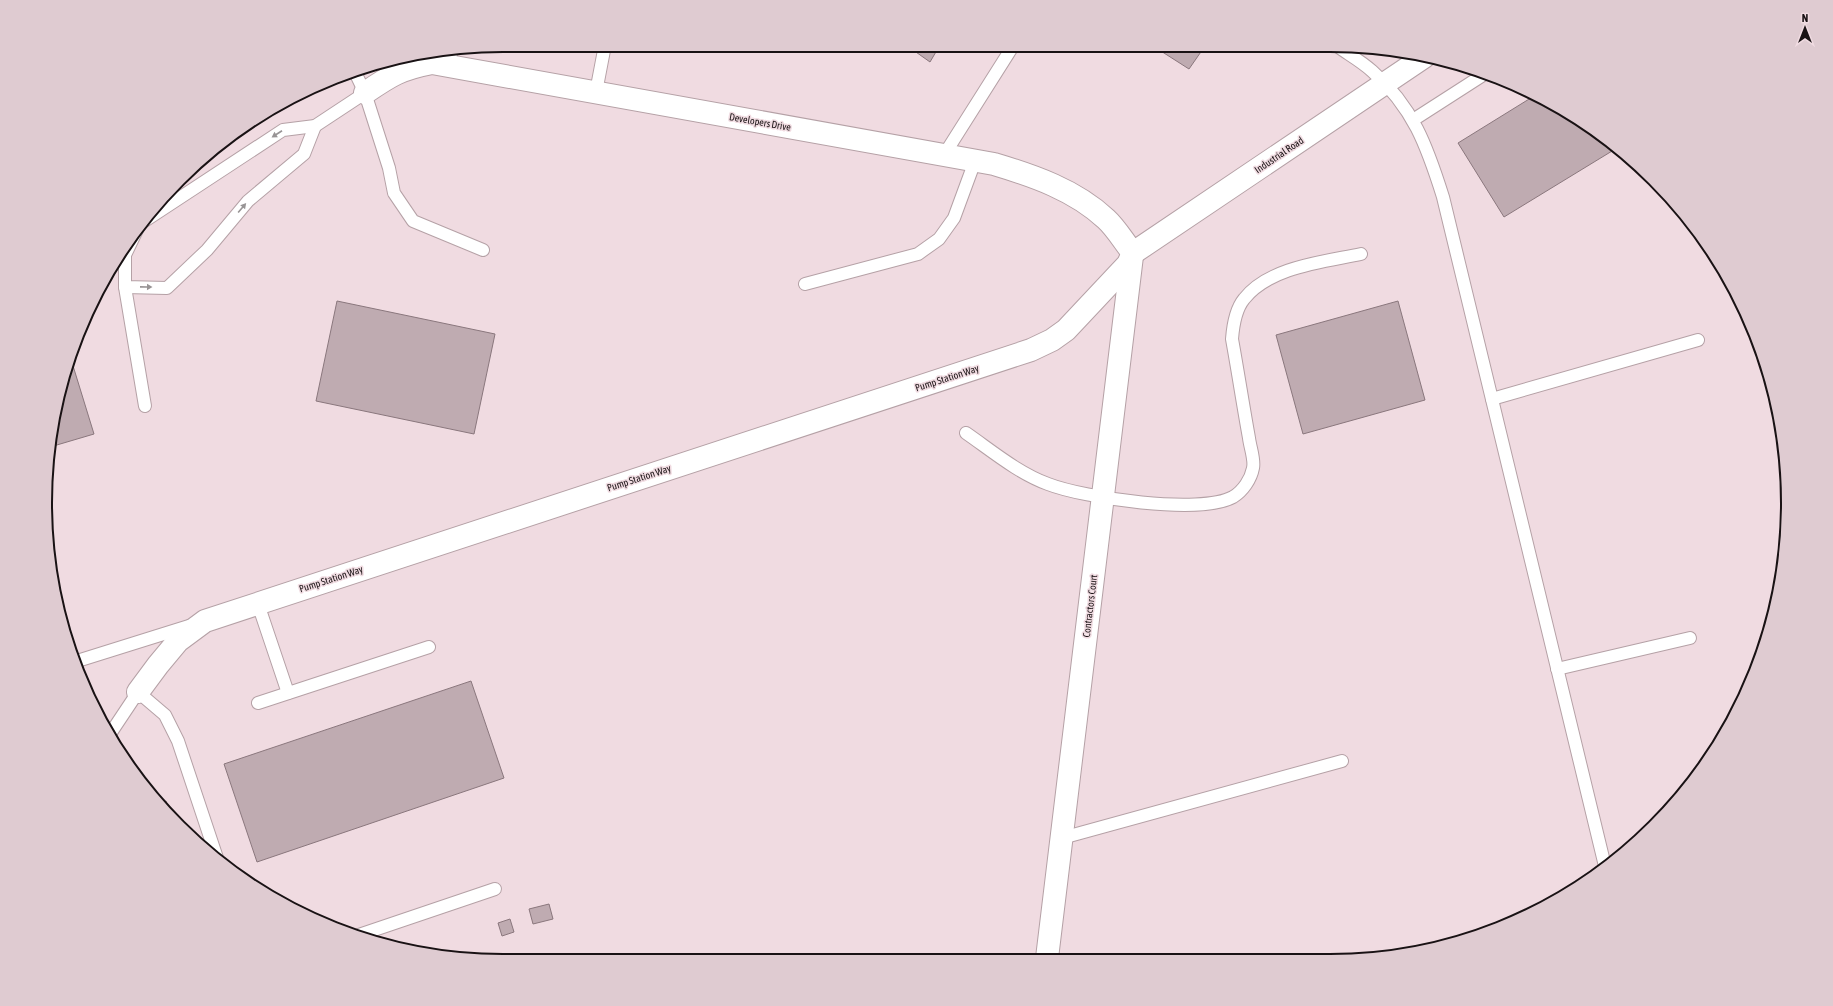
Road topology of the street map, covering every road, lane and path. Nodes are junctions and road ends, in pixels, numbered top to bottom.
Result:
1 (604, 52) edge
2 (1009, 52) edge
3 (1346, 53) edge
4 (450, 57) edge
5 (1417, 61) edge
6 (357, 76) edge
7 (1479, 77) edge
8 (1385, 84) junction
9 (596, 92) junction
10 (365, 93) junction
11 (1413, 120) junction
12 (315, 126) junction
13 (944, 156) junction
14 (975, 161) junction
15 (160, 211) edge
16 (483, 250) dead end
17 (1133, 253) junction
18 (1361, 254) dead end
19 (125, 257) edge
20 (805, 284) dead end
21 (125, 287) junction
22 (1698, 340) dead end
23 (1492, 399) junction
24 (145, 406) dead end
25 (966, 433) dead end
26 (1103, 497) junction
27 (258, 604) junction
28 (205, 621) junction
29 (1690, 638) dead end
30 (429, 647) dead end
31 (80, 660) edge
32 (1557, 669) junction
33 (138, 692) junction
34 (288, 693) junction
35 (258, 703) dead end
36 (113, 730) edge
37 (1342, 761) dead end
38 (1062, 838) junction
39 (214, 849) edge
40 (1604, 862) edge
41 (495, 889) dead end
42 (366, 933) edge
43 (1048, 954) edge

1 - 9 lane
2 - 13 lane
3 - 8 lane
4 - 9 street, Developers Drive
4 - 10 street, Developers Drive
5 - 8 street, Industrial Road
6 - 10 lane
7 - 11 lane
8 - 11 lane
8 - 17 street, Industrial Road
9 - 13 street, Developers Drive
10 - 12 lane
10 - 16 lane
11 - 23 lane
12 -> 15 lane
21 -> 12 lane
13 - 14 street, Developers Drive
14 - 17 street, Developers Drive
14 - 20 lane
17 - 26 street, Contractors Court
17 - 27 street, Pump Station Way
18 - 26 lane
19 - 21 lane
21 - 24 lane
22 - 23 lane
23 - 32 lane
25 - 26 lane
26 - 38 street, Contractors Court
27 - 28 street, Pump Station Way
27 - 34 lane
28 - 31 lane
28 - 33 street, Pump Station Way
29 - 32 lane
30 - 34 lane
32 - 40 lane
33 - 36 lane
33 - 39 lane
34 - 35 lane
37 - 38 lane
38 - 43 street, Contractors Court
41 - 42 lane

